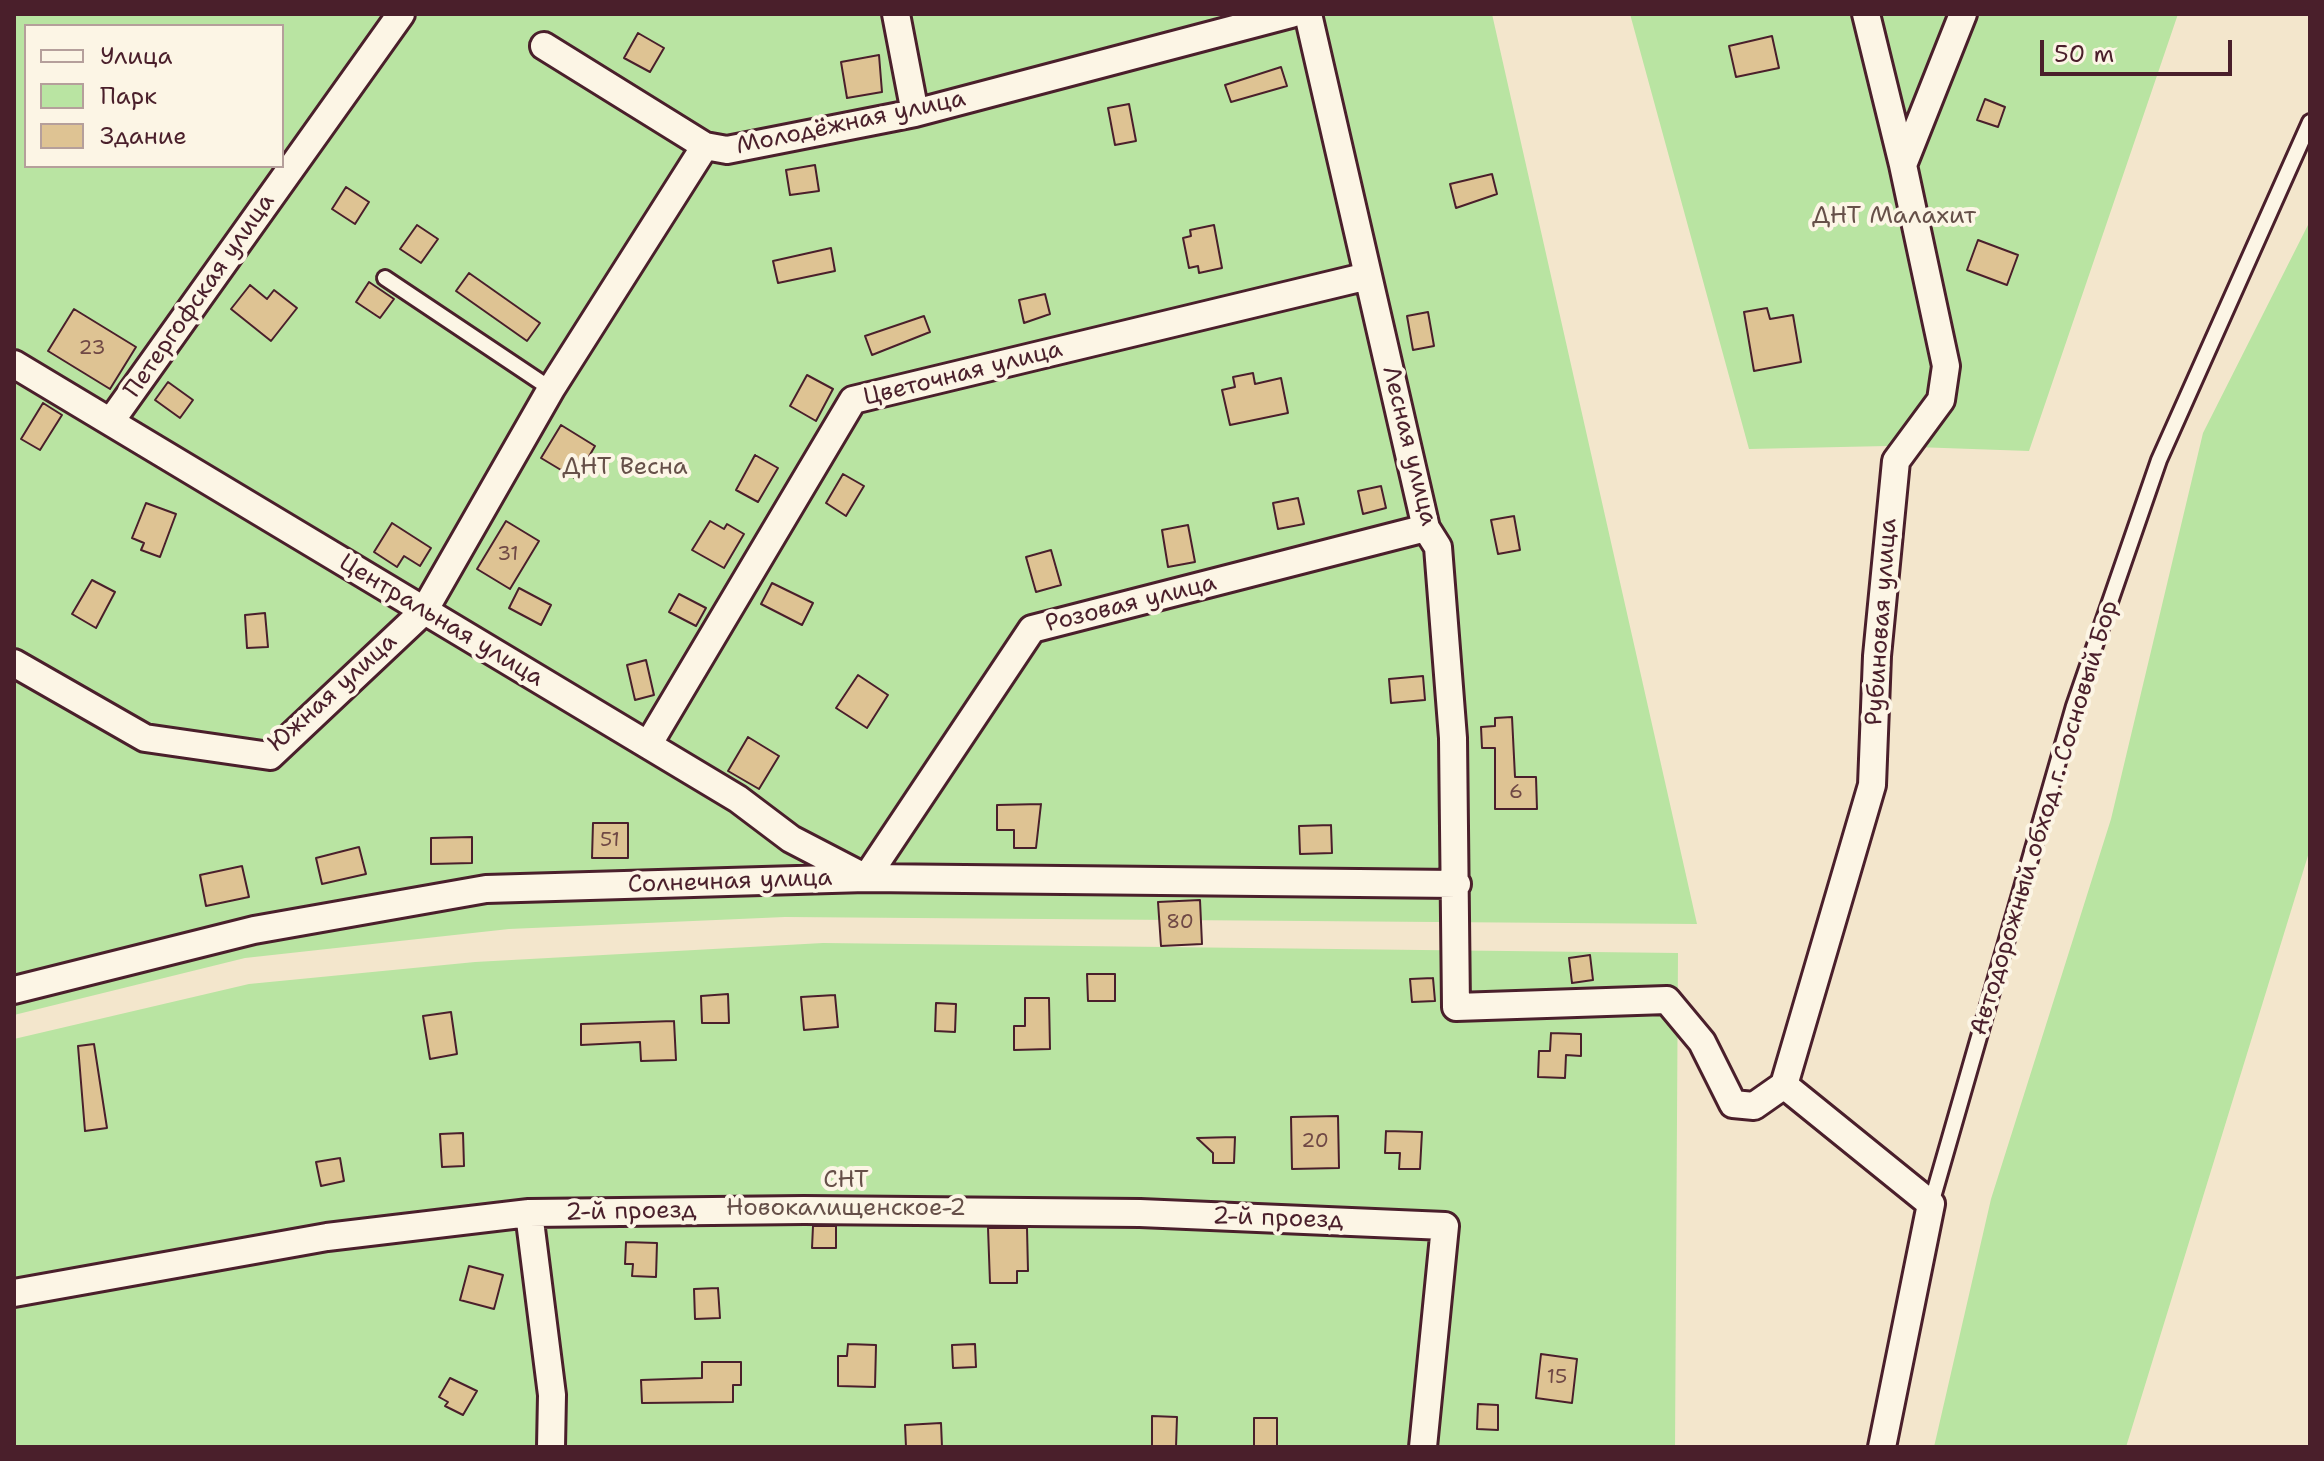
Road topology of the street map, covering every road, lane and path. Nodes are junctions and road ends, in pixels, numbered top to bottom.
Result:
1 (401, 14) edge
2 (896, 14) edge
3 (1291, 14) edge
4 (1308, 14) edge
5 (1866, 14) edge
6 (1963, 14) edge
7 (544, 46) dead end
8 (915, 113) junction
9 (2310, 122) edge
10 (705, 146) junction
11 (1903, 165) junction
12 (1368, 276) junction
13 (385, 278) dead end
14 (14, 364) edge
15 (551, 389) junction
16 (111, 421) junction
17 (1426, 528) junction
18 (424, 611) junction
19 (14, 663) edge
20 (648, 745) junction
21 (866, 878) junction
22 (1457, 884) junction
23 (14, 990) edge
24 (1784, 1085) junction
25 (1931, 1204) junction
26 (529, 1213) junction
27 (14, 1293) edge
28 (551, 1447) edge
29 (1423, 1447) edge
30 (1882, 1447) edge

1 - 16 street, Петергофская улица
2 - 8 street
3 - 8 street, Молодёжная улица
4 - 12 street, Лесная улица
5 - 11 street, Рубиновая улица
6 - 11 street
7 - 10 street
8 - 10 street, Молодёжная улица
9 - 25 lane, Автодорожный обход г. Сосновый Бор
10 - 15 street, Молодёжная улица
11 - 24 street, Рубиновая улица
12 - 17 street, Лесная улица
12 - 20 street, Цветочная улица
13 - 15 lane
14 - 16 street, Центральная улица
15 - 18 street, Молодёжная улица
16 - 18 street, Центральная улица
17 - 21 street, Розовая улица
17 - 22 street, Лесная улица
18 - 19 street, Южная улица
18 - 20 street, Центральная улица
20 - 21 street, Центральная улица
21 - 22 street, Солнечная улица
21 - 23 street, Солнечная улица
22 - 24 street, Лесная улица
24 - 25 street
25 - 30 street, Автодорожный обход г. Сосновый Бор
26 - 27 street, 2-й проезд
26 - 28 street
26 - 29 street, 2-й проезд

